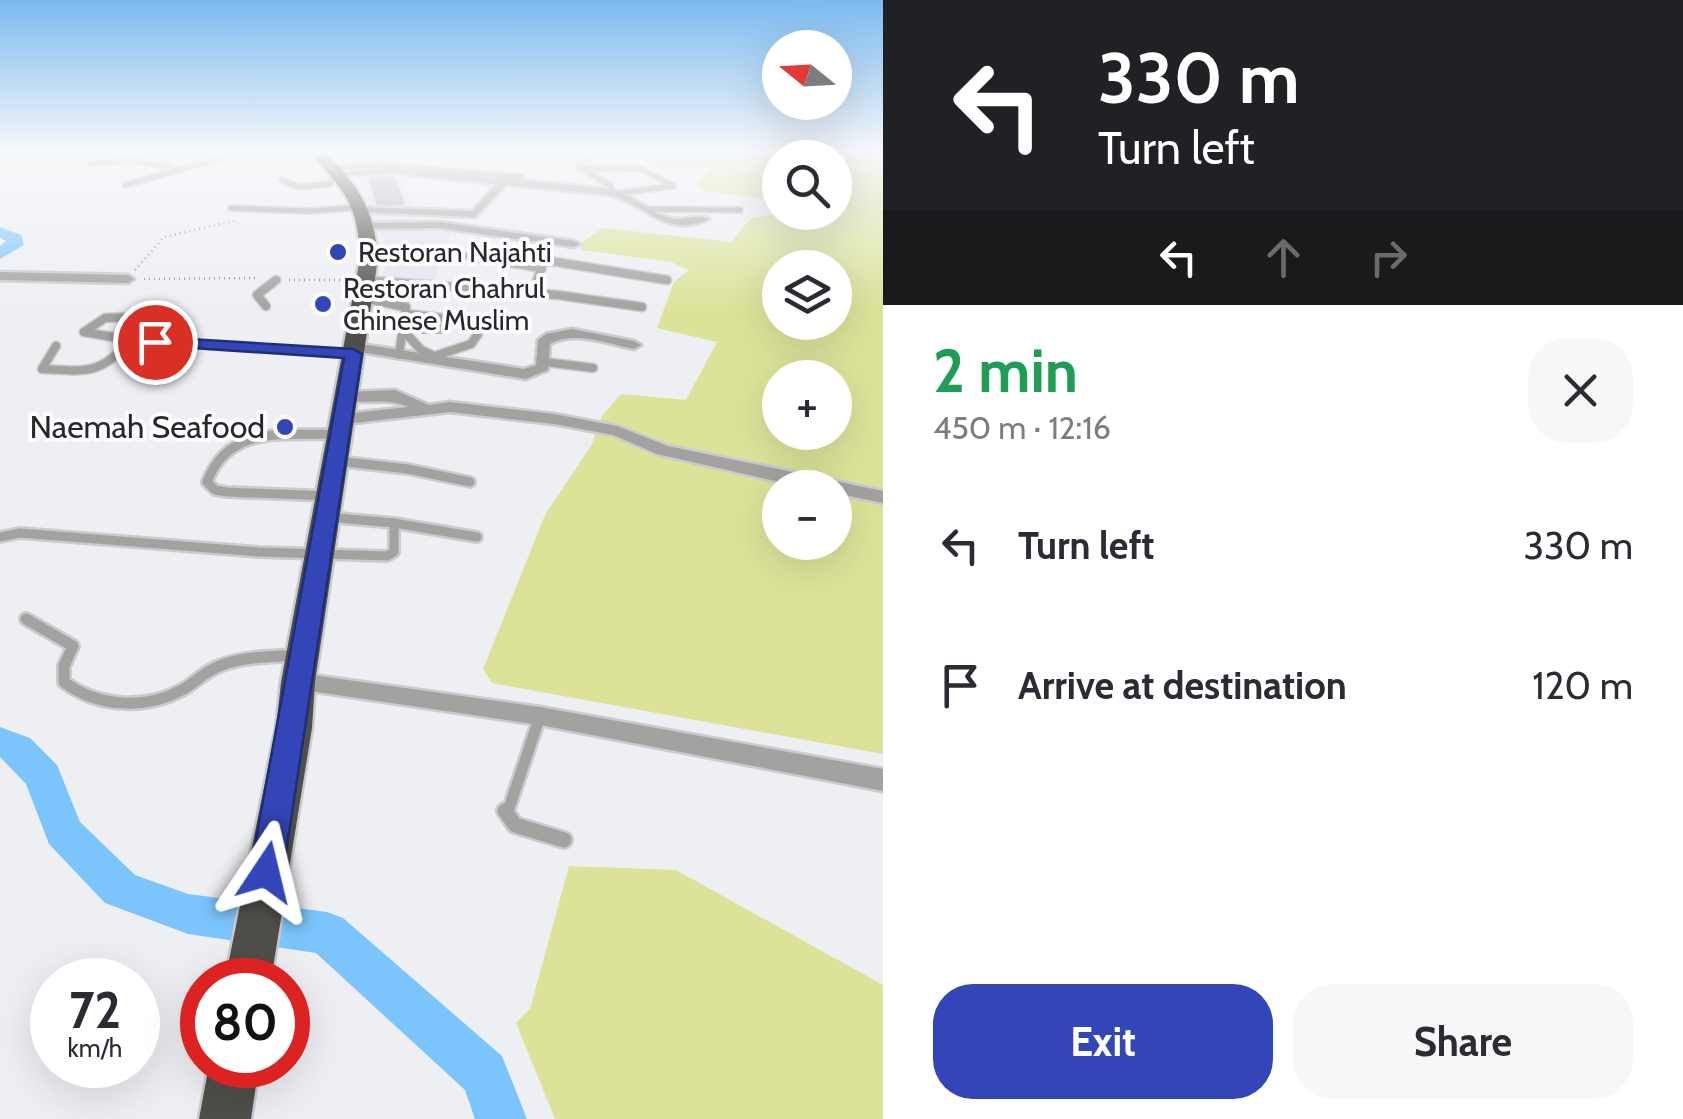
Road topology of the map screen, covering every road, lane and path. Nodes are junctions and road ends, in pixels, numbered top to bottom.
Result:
1 (320, 205) edge
2 (352, 205) edge
3 (388, 205) edge
4 (427, 205) edge
5 (483, 205) edge
6 (639, 205) edge
7 (231, 208) dead end
8 (740, 210) dead end
9 (703, 215) joint
10 (242, 220) dead end
11 (574, 244) dead end
12 (426, 249) dead end
13 (542, 268) junction
14 (5, 276) edge
15 (128, 279) junction
16 (276, 280) junction
17 (667, 280) dead end
18 (364, 289) junction
19 (532, 294) junction
20 (266, 306) dead end
21 (642, 308) dead end
22 (406, 314) junction
23 (132, 318) dead end
24 (403, 330) junction
25 (130, 340) junction
26 (634, 344) dead end
27 (56, 346) dead end
28 (354, 350) junction
29 (399, 354) junction
30 (429, 357) junction
31 (545, 362) junction
32 (593, 368) dead end
33 (343, 428) junction
34 (762, 472) edge
35 (470, 482) dead end
36 (852, 492) edge
37 (883, 498) edge
38 (329, 507) junction
39 (394, 524) junction
40 (0, 537) edge
41 (476, 537) dead end
42 (320, 554) junction
43 (26, 619) dead end
44 (301, 668) junction
45 (540, 716) junction
46 (883, 780) edge
47 (564, 840) dead end
48 (252, 958) edge

1 - 7 lane
2 - 18 highway
3 - 11 street
4 - 5 street
6 - 9 street
8 - 9 lane
10 - 15 path
12 - 13 lane
13 - 17 lane
13 - 19 lane
14 - 15 street
15 - 16 path
16 - 18 path
16 - 20 lane
18 - 19 lane
18 - 22 lane
18 - 28 highway
19 - 21 lane
22 - 24 lane
22 - 30 lane
23 - 25 lane
24 - 29 lane
24 - 30 lane
25 - 27 lane
25 - 28 lane
26 - 31 street
28 - 29 street
28 - 33 highway
29 - 30 street
30 - 31 street
31 - 32 lane
33 - 34 street
33 - 35 lane
33 - 38 highway
33 - 38 lane
36 - 37 street
38 - 39 lane
38 - 42 highway
39 - 41 lane
39 - 42 lane
40 - 42 lane
42 - 44 highway
43 - 44 lane
44 - 45 street
44 - 48 highway
45 - 46 street
45 - 47 lane

